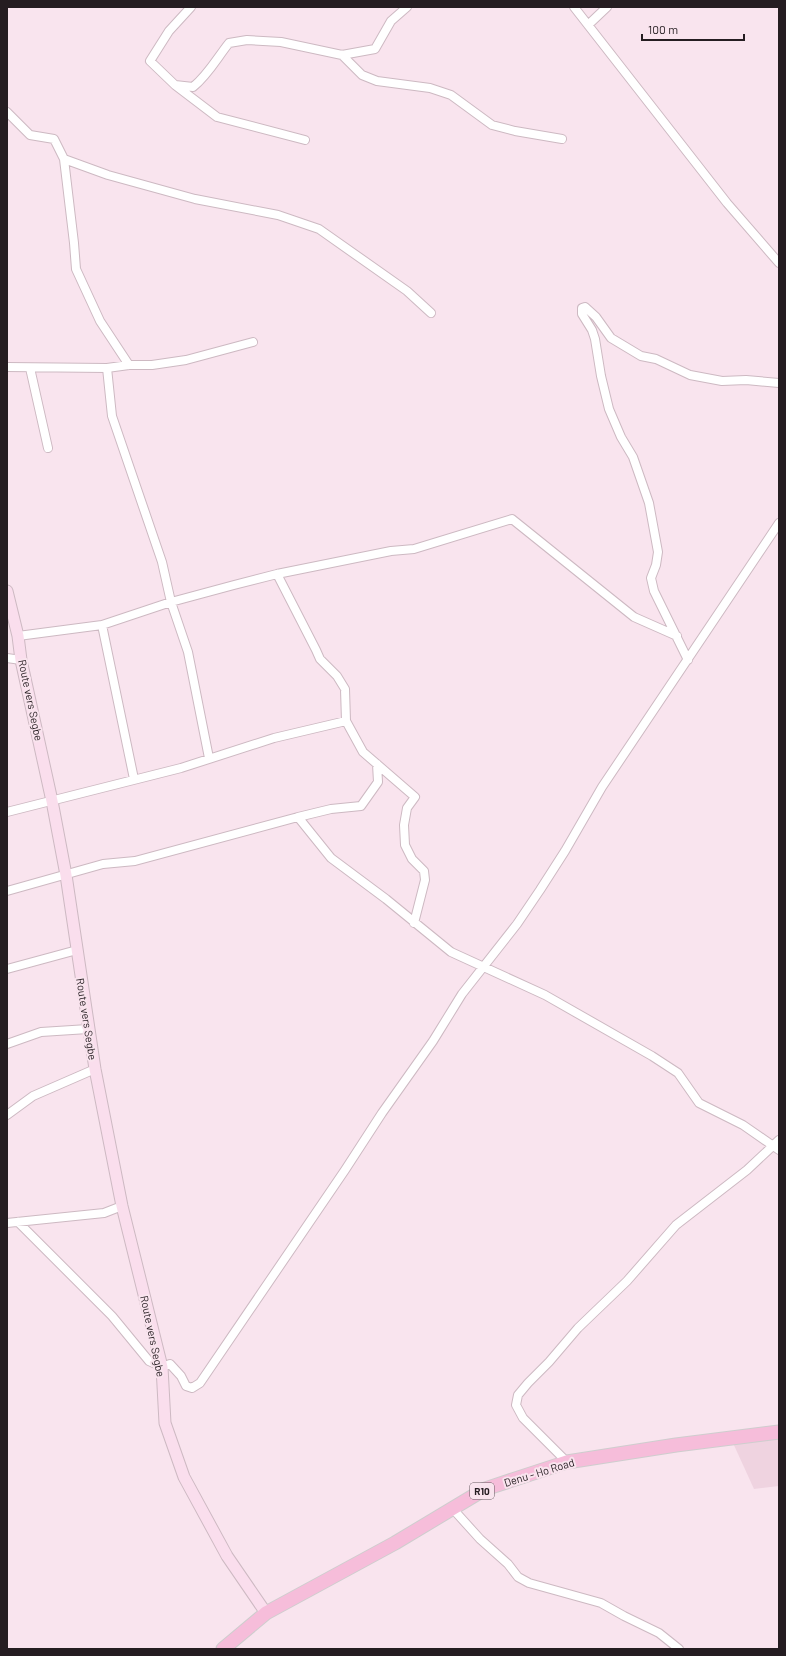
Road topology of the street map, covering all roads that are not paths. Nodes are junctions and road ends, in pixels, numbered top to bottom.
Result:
1 (191, 7) edge
2 (407, 7) edge
3 (574, 7) edge
4 (607, 7) edge
5 (588, 25) junction
6 (342, 55) junction
7 (176, 85) junction
8 (7, 112) edge
9 (562, 139) dead end
10 (305, 140) dead end
11 (64, 159) junction
12 (779, 263) edge
13 (431, 313) dead end
14 (253, 342) dead end
15 (129, 365) junction
16 (7, 367) edge
17 (30, 368) junction
18 (107, 368) junction
19 (779, 383) edge
20 (48, 448) dead end
21 (779, 523) edge
22 (277, 574) junction
23 (7, 591) edge
24 (171, 602) junction
25 (102, 625) junction
26 (18, 636) junction
27 (677, 636) junction
28 (7, 658) edge
29 (22, 660) junction
30 (688, 660) junction
31 (346, 721) junction
32 (209, 758) junction
33 (377, 764) junction
34 (134, 780) junction
35 (52, 801) junction
36 (7, 812) edge
37 (298, 817) junction
38 (66, 875) junction
39 (7, 892) edge
40 (414, 923) junction
41 (76, 950) junction
42 (483, 967) junction
43 (7, 969) edge
44 (88, 1029) junction
45 (7, 1044) edge
46 (94, 1069) junction
47 (7, 1115) edge
48 (779, 1140) edge
49 (775, 1148) edge
50 (122, 1206) junction
51 (18, 1222) junction
52 (7, 1223) edge
53 (162, 1367) junction
54 (779, 1432) edge
55 (568, 1462) junction
56 (452, 1508) junction
57 (266, 1613) junction
58 (223, 1649) edge
59 (679, 1649) edge

1 - 7 street
2 - 6 street
3 - 5 street
4 - 5 street
5 - 12 street
6 - 7 street
6 - 9 street
7 - 10 street
8 - 11 street
11 - 13 street
11 - 15 street
14 - 15 street
15 - 18 street
16 - 17 street
17 - 18 street
17 - 20 street
18 - 24 street
19 - 27 street
21 - 30 street
22 - 24 street
22 - 27 street
22 - 31 street
23 - 26 main road, Route vers Segbe
24 - 25 street
24 - 32 street
25 - 26 street
25 - 34 street
26 - 29 main road, Route vers Segbe
27 - 30 street
28 - 29 street
29 - 35 main road, Route vers Segbe
30 - 42 street
31 - 32 street
31 - 33 street
32 - 34 street
33 - 37 street
33 - 40 street
34 - 35 street
35 - 36 street
35 - 38 main road, Route vers Segbe
37 - 38 street
37 - 40 street
38 - 39 street
38 - 41 main road, Route vers Segbe
40 - 42 street
41 - 43 street
41 - 44 main road, Route vers Segbe
42 - 49 street
42 - 53 street
44 - 45 street
44 - 46 main road, Route vers Segbe
46 - 47 street
46 - 50 main road, Route vers Segbe
48 - 49 street
49 - 55 street
50 - 51 street
50 - 53 main road, Route vers Segbe
51 - 52 street
51 - 53 street
53 - 57 main road, Route vers Segbe
54 - 55 main road, Denu - Ho Road / R10
55 - 56 main road, Denu - Ho Road / R10
56 - 57 main road, Denu - Ho Road / R10
56 - 59 street
57 - 58 main road, Denu - Ho Road / R10

